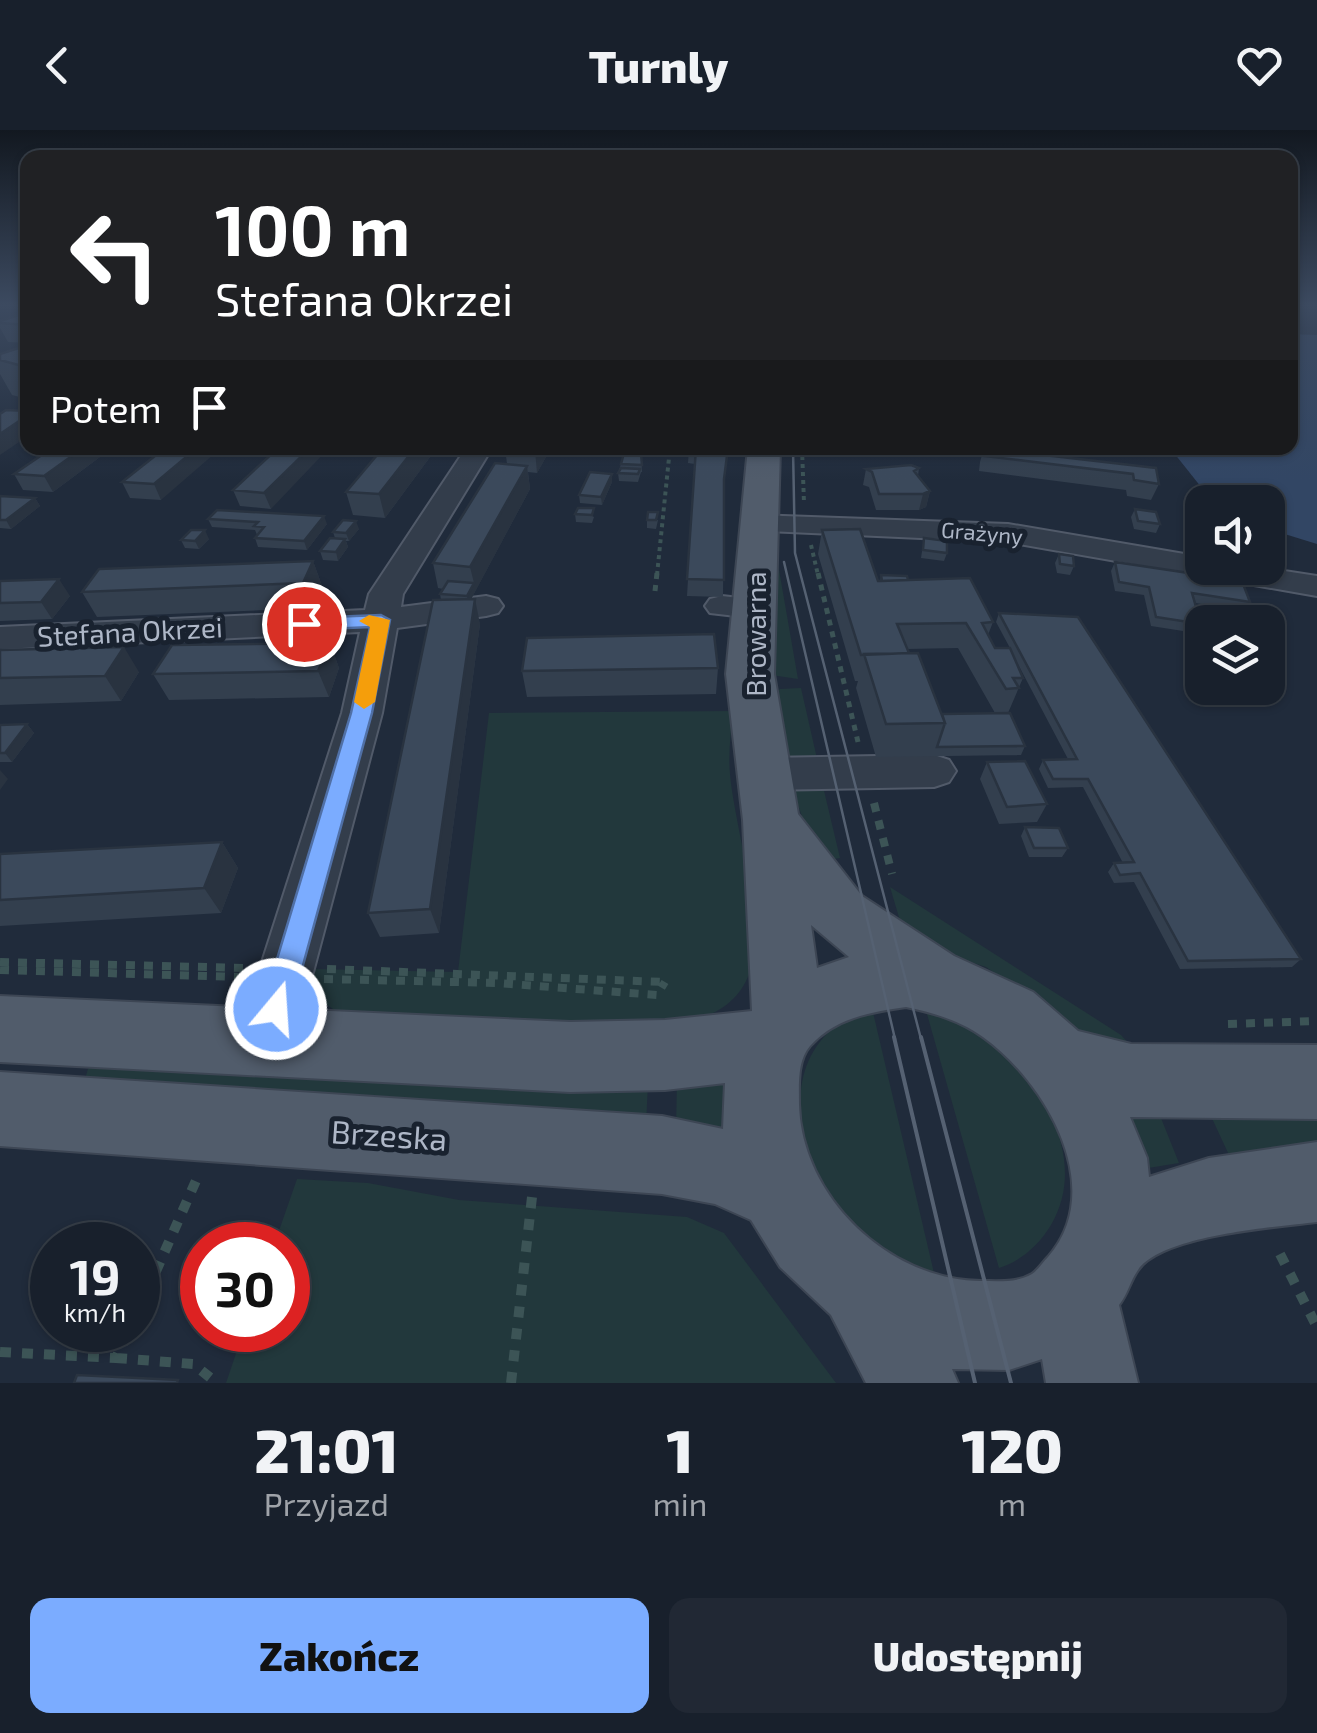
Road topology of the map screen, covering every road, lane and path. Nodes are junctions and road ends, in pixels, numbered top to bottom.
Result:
1 (475, 455) edge
2 (669, 455) edge
3 (763, 455) edge
4 (802, 455) edge
5 (758, 524) junction
6 (806, 526) junction
7 (1185, 564) edge
8 (1285, 581) edge
9 (1317, 586) edge
10 (655, 590) dead end
11 (486, 606) dead end
12 (381, 620) junction
13 (0, 638) edge
14 (866, 771) junction
15 (934, 771) dead end
16 (768, 797) junction
17 (892, 874) dead end
18 (0, 970) edge
19 (930, 977) junction
20 (665, 982) dead end
21 (276, 1009) junction
22 (0, 1029) edge
23 (780, 1032) junction
24 (1061, 1062) junction
25 (1317, 1082) edge
26 (0, 1109) edge
27 (204, 1162) dead end
28 (1317, 1182) edge
29 (533, 1186) dead end
30 (772, 1189) junction
31 (1280, 1254) dead end
32 (160, 1262) edge
33 (1091, 1268) junction
34 (868, 1302) junction
35 (1317, 1327) edge
36 (0, 1352) edge
37 (119, 1352) edge
38 (116, 1358) junction
39 (217, 1383) edge
40 (510, 1383) edge
41 (912, 1383) edge
42 (1092, 1383) edge

1 - 12 street
2 - 10 path
3 - 5 main road, Browarna
4 - 6 path
5 - 6 street, Grażyny
5 - 16 main road, Browarna
6 - 7 street, Grażyny
6 - 14 path
8 - 9 street, Grażyny
11 - 12 street, Stefana Okrzei
12 - 13 street, Stefana Okrzei
12 - 21 street
14 - 15 street
14 - 16 street
14 - 17 path
16 - 19 main road, Browarna
16 - 23 main road, Browarna
18 - 21 path
19 - 23 main road
19 - 24 main road
20 - 21 path
21 - 22 main road
21 - 23 main road
23 - 30 main road
24 - 25 main road
24 - 33 main road
26 - 30 main road, Brzeska
27 - 32 path
28 - 33 main road
29 - 40 path
30 - 34 main road
31 - 35 path
33 - 34 main road
33 - 42 main road
34 - 41 main road
36 - 38 path
37 - 38 path
38 - 39 path

